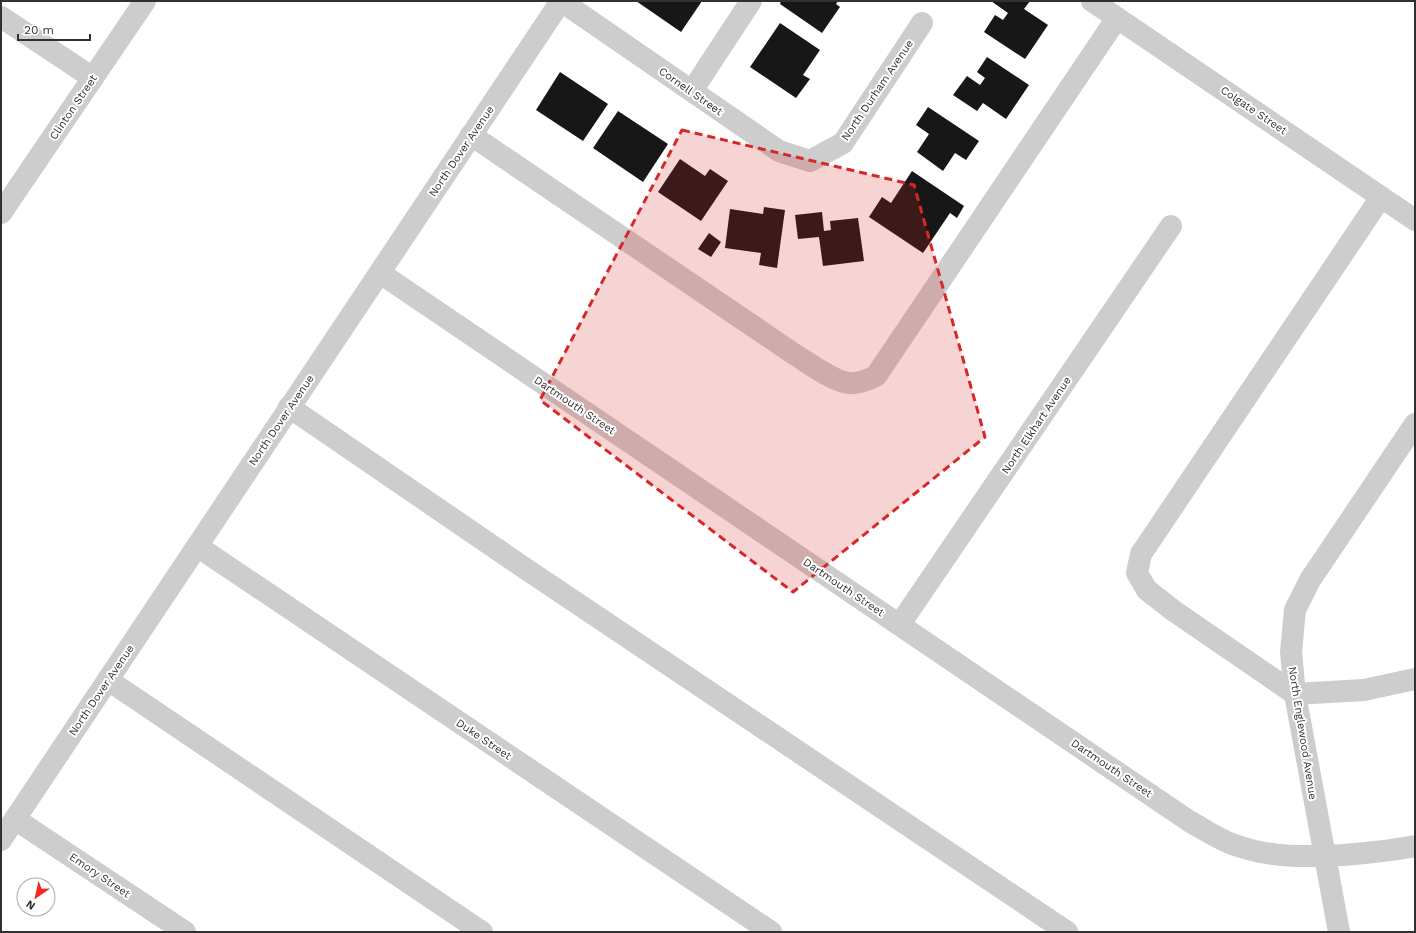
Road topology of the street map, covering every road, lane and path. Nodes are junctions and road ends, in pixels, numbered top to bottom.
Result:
1 (145, 1) edge
2 (561, 1) edge
3 (751, 1) edge
4 (1092, 1) edge
5 (1, 17) edge
6 (1116, 18) junction
7 (922, 23) dead end
8 (93, 78) junction
9 (692, 91) junction
10 (471, 135) junction
11 (827, 152) joint
12 (1381, 196) junction
13 (1, 213) edge
14 (1415, 220) edge
15 (1172, 226) dead end
16 (380, 273) junction
17 (289, 407) junction
18 (1415, 424) edge
19 (197, 546) junction
20 (900, 624) junction
21 (1415, 679) edge
22 (108, 680) junction
23 (1295, 694) junction
24 (15, 819) junction
25 (1, 840) edge
26 (1415, 846) edge
27 (1325, 856) junction
28 (185, 932) edge
29 (482, 932) edge
30 (771, 932) edge
31 (1067, 932) edge
32 (1339, 932) edge

1 - 8 street, Clinton Street
2 - 9 street, Cornell Street
2 - 10 street, North Dover Avenue
3 - 9 street
4 - 6 street, Colgate Street
5 - 8 street
6 - 10 street
6 - 12 street, Colgate Street
7 - 11 street, North Durham Avenue
8 - 13 street, Clinton Street
9 - 11 street, Cornell Street
10 - 16 street, North Dover Avenue
12 - 14 street, Colgate Street
12 - 23 street
15 - 20 street, North Elkhart Avenue
16 - 17 street, North Dover Avenue
16 - 20 street, Dartmouth Street
17 - 19 street, North Dover Avenue
17 - 31 street
18 - 23 street, North Englewood Avenue
19 - 22 street, North Dover Avenue
19 - 30 street, Duke Street
20 - 27 street, Dartmouth Street
21 - 23 street
22 - 24 street, North Dover Avenue
22 - 29 street
23 - 27 street, North Englewood Avenue
24 - 25 street, North Dover Avenue
24 - 28 street, Emory Street
26 - 27 street, Dartmouth Street
27 - 32 street, North Englewood Avenue

